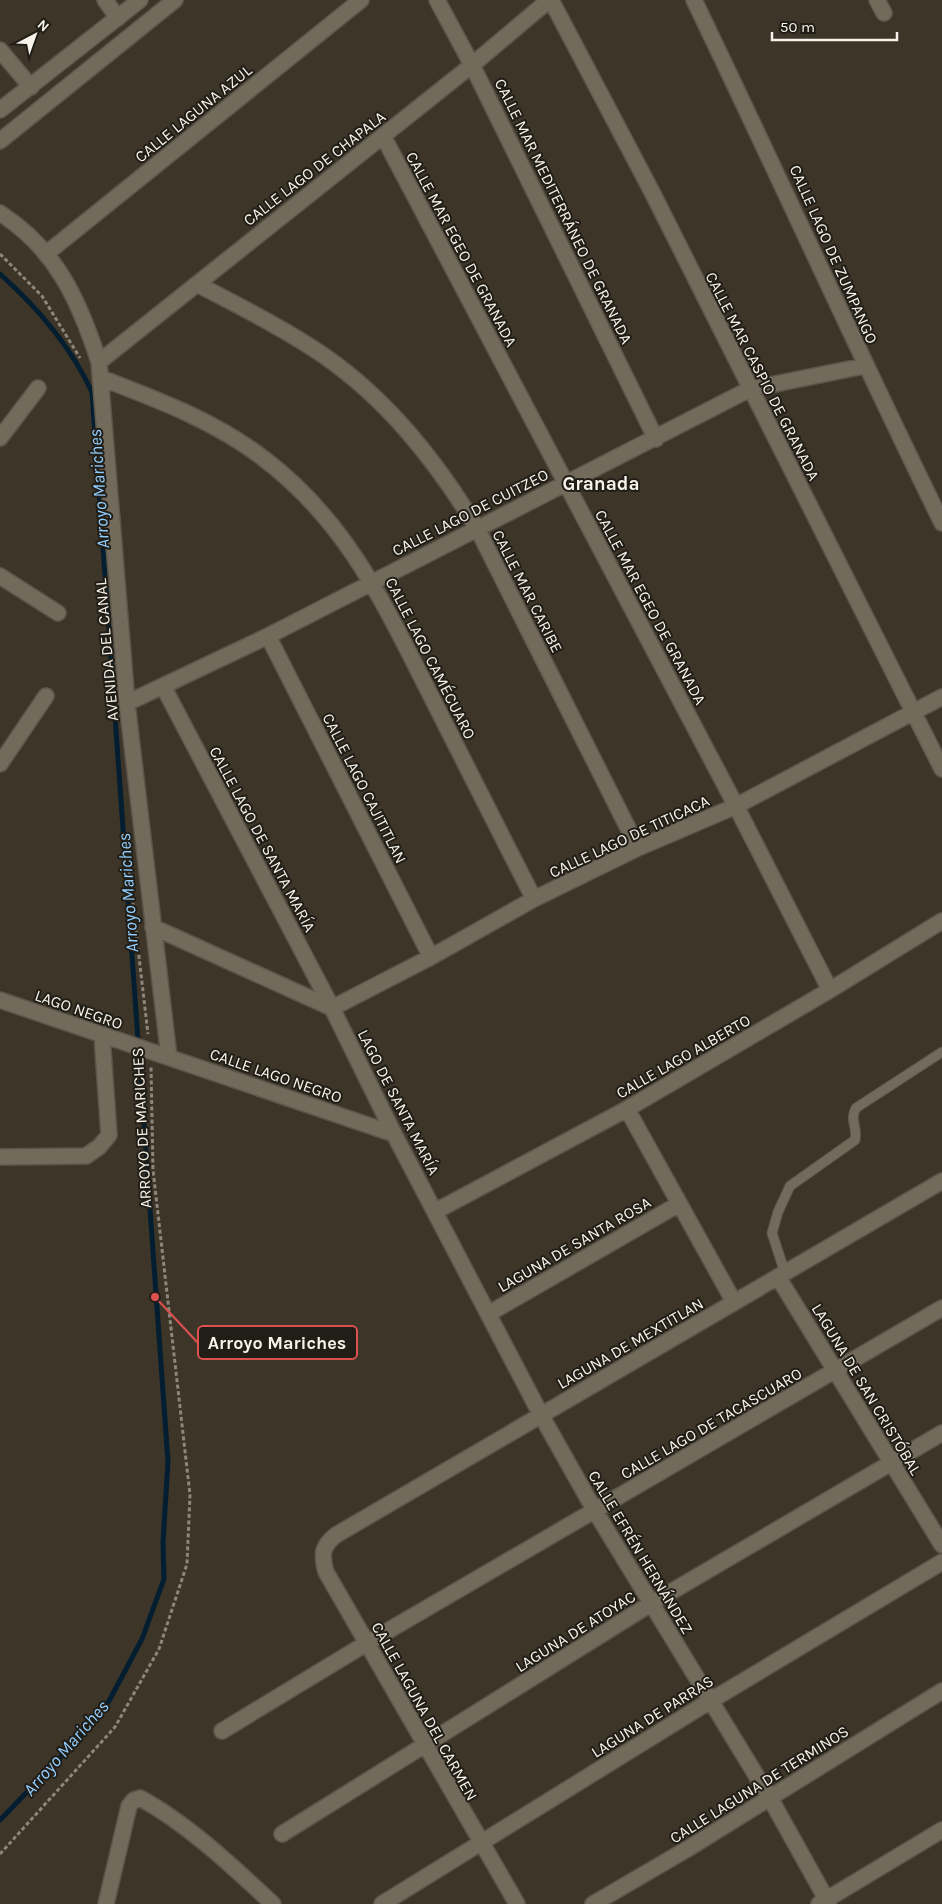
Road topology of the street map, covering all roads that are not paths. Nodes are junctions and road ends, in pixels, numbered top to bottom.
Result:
1 (105, 0) edge
2 (140, 0) edge
3 (175, 0) edge
4 (361, 0) edge
5 (437, 0) edge
6 (550, 0) edge
7 (694, 0) edge
8 (118, 18) junction
9 (0, 50) edge
10 (472, 65) junction
11 (31, 87) junction
12 (0, 110) edge
13 (383, 136) junction
14 (0, 141) edge
15 (0, 213) edge
16 (46, 253) junction
17 (197, 284) junction
18 (99, 362) junction
19 (864, 366) junction
20 (101, 378) junction
21 (38, 388) dead end
22 (750, 389) junction
23 (0, 438) edge
24 (656, 438) junction
25 (566, 484) junction
26 (942, 523) edge
27 (476, 528) junction
28 (0, 576) edge
29 (372, 581) junction
30 (58, 613) dead end
31 (268, 636) junction
32 (163, 686) junction
33 (46, 696) dead end
34 (942, 697) edge
35 (127, 703) junction
36 (913, 714) junction
37 (0, 764) edge
38 (942, 769) edge
39 (736, 806) junction
40 (638, 848) junction
41 (534, 899) junction
42 (942, 921) edge
43 (153, 928) junction
44 (431, 957) junction
45 (830, 990) junction
46 (0, 1000) edge
47 (332, 1008) junction
48 (102, 1036) junction
49 (148, 1051) joint
50 (942, 1052) edge
51 (169, 1057) junction
52 (627, 1109) junction
53 (394, 1134) junction
54 (0, 1158) edge
55 (942, 1180) edge
56 (678, 1204) junction
57 (436, 1211) junction
58 (782, 1275) junction
59 (734, 1302) junction
60 (942, 1308) edge
61 (488, 1314) junction
62 (835, 1371) junction
63 (541, 1415) junction
64 (942, 1433) edge
65 (891, 1464) junction
66 (595, 1510) junction
67 (336, 1535) joint
68 (942, 1545) edge
69 (942, 1562) edge
70 (652, 1603) junction
71 (367, 1643) junction
72 (942, 1691) edge
73 (710, 1701) junction
74 (222, 1731) dead end
75 (425, 1746) junction
76 (770, 1798) junction
77 (942, 1830) edge
78 (282, 1834) dead end
79 (480, 1843) junction
80 (825, 1903) edge
81 (106, 1904) edge
82 (273, 1904) edge
83 (382, 1904) edge
84 (517, 1904) edge
85 (593, 1904) edge

1 - 8 street
2 - 8 street
3 - 14 street
4 - 16 street, CALLE LAGUNA AZUL
5 - 10 street, CALLE MAR MEDITERRÁNEO DE GRANADA
6 - 10 street, CALLE LAGO DE CHAPALA
6 - 22 street, CALLE MAR CASPIO DE GRANADA
7 - 19 street, CALLE LAGO DE ZUMPANGO
8 - 11 street
9 - 11 street
10 - 13 street, CALLE LAGO DE CHAPALA
10 - 24 street, CALLE MAR MEDITERRÁNEO DE GRANADA
11 - 12 street
13 - 17 street, CALLE LAGO DE CHAPALA
13 - 25 street, CALLE MAR EGEO DE GRANADA
15 - 16 street, AVENIDA DEL CANAL
16 - 18 street, AVENIDA DEL CANAL
17 - 18 street, CALLE LAGO DE CHAPALA
17 - 27 street, CALLE MAR CARIBE
18 - 20 street, AVENIDA DEL CANAL
19 - 22 street, CALLE LAGO DE CUITZEO
19 - 26 street, CALLE LAGO DE ZUMPANGO
20 - 29 street, CALLE LAGO CAMÉCUARO
20 - 35 street, AVENIDA DEL CANAL
21 - 23 street
22 - 24 street, CALLE LAGO DE CUITZEO
22 - 36 street, CALLE MAR CASPIO DE GRANADA
24 - 25 street, CALLE LAGO DE CUITZEO
25 - 27 street, CALLE LAGO DE CUITZEO
25 - 39 street, CALLE MAR EGEO DE GRANADA
27 - 29 street, CALLE LAGO DE CUITZEO
27 - 40 street, CALLE MAR CARIBE
28 - 30 street
29 - 31 street, CALLE LAGO DE CUITZEO
29 - 41 street, CALLE LAGO CAMÉCUARO
31 - 32 street, CALLE LAGO DE CUITZEO
31 - 44 street, CALLE LAGO CAJITITLAN
32 - 35 street, CALLE LAGO DE CUITZEO
32 - 47 street, CALLE LAGO DE SANTA MARÍA
33 - 37 street
34 - 36 street, CALLE LAGO DE TITICACA
35 - 43 street, AVENIDA DEL CANAL
36 - 38 street, CALLE MAR CASPIO DE GRANADA
36 - 39 street, CALLE LAGO DE TITICACA
39 - 40 street, CALLE LAGO DE TITICACA
39 - 45 street, CALLE MAR EGEO DE GRANADA
40 - 41 street, CALLE LAGO DE TITICACA
41 - 44 street, CALLE LAGO DE TITICACA
42 - 45 street, CALLE LAGO ALBERTO
43 - 47 street
43 - 51 street, AVENIDA DEL CANAL
44 - 47 street, CALLE LAGO DE TITICACA
45 - 52 street, CALLE LAGO ALBERTO
46 - 48 street, LAGO NEGRO
47 - 53 street, LAGO DE SANTA MARÍA
48 - 49 street, LAGO NEGRO
48 - 54 street
49 - 51 street, CALLE LAGO NEGRO
50 - 58 lane
51 - 53 street, CALLE LAGO NEGRO
52 - 56 street
52 - 57 street, CALLE LAGO ALBERTO
53 - 57 street, LAGO DE SANTA MARÍA
55 - 58 street, LAGUNA DE MEXTITLAN
56 - 59 street
56 - 61 street, LAGUNA DE SANTA ROSA
57 - 61 street, CALLE EFRÉN HERNÁNDEZ
58 - 59 street, LAGUNA DE MEXTITLAN
58 - 62 street, LAGUNA DE SAN CRISTÓBAL
59 - 63 street, LAGUNA DE MEXTITLAN
60 - 62 street, CALLE LAGO DE TACASCUARO
61 - 63 street, CALLE EFRÉN HERNÁNDEZ
62 - 65 street, LAGUNA DE SAN CRISTÓBAL
62 - 66 street, CALLE LAGO DE TACASCUARO
63 - 66 street, CALLE EFRÉN HERNÁNDEZ
63 - 67 street, LAGUNA DE MEXTITLAN
64 - 65 street, LAGUNA DE ATOYAC
65 - 68 street, LAGUNA DE SAN CRISTÓBAL
65 - 70 street, LAGUNA DE ATOYAC
66 - 70 street, CALLE EFRÉN HERNÁNDEZ
66 - 71 street, CALLE LAGO DE TACASCUARO
67 - 71 street, CALLE LAGUNA DEL CARMEN
69 - 73 street, LAGUNA DE PARRAS
70 - 73 street, CALLE EFRÉN HERNÁNDEZ
70 - 75 street, LAGUNA DE ATOYAC
71 - 74 street, CALLE LAGO DE TACASCUARO
71 - 75 street, CALLE LAGUNA DEL CARMEN
72 - 76 street, CALLE LAGUNA DE TERMINOS
73 - 76 street, CALLE EFRÉN HERNÁNDEZ
73 - 79 street, LAGUNA DE PARRAS
75 - 78 street, LAGUNA DE ATOYAC
75 - 79 street, CALLE LAGUNA DEL CARMEN
76 - 80 street, CALLE EFRÉN HERNÁNDEZ
76 - 85 street, CALLE LAGUNA DE TERMINOS
77 - 80 street
79 - 83 street, LAGUNA DE PARRAS
79 - 84 street, CALLE LAGUNA DEL CARMEN
81 - 82 street

